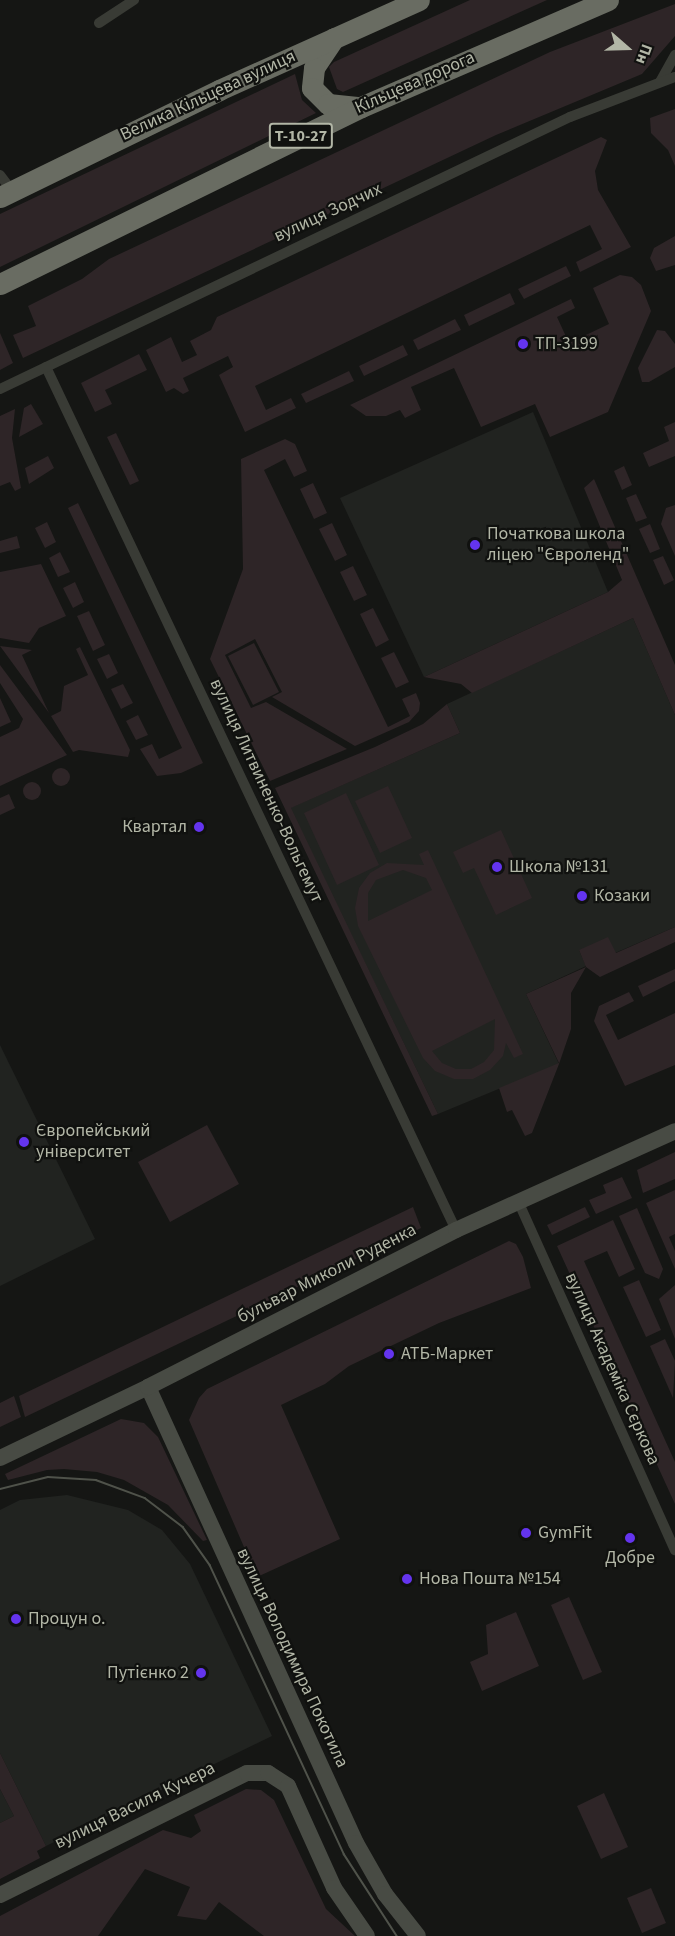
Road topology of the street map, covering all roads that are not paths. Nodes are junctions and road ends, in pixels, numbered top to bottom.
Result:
1 (134, 0) edge
2 (419, 0) edge
3 (608, 0) edge
4 (99, 23) dead end
5 (337, 35) junction
6 (675, 55) edge
7 (675, 77) edge
8 (660, 82) junction
9 (361, 107) junction
10 (4, 188) edge
11 (0, 284) edge
12 (46, 367) junction
13 (0, 389) edge
14 (675, 1131) edge
15 (518, 1201) junction
16 (456, 1230) junction
17 (148, 1387) junction
18 (0, 1458) edge
19 (675, 1550) edge
20 (0, 1895) edge
21 (367, 1936) edge
22 (418, 1936) edge

1 - 4 street
2 - 5 highway, Велика Кільцева вулиця
3 - 9 highway, Кільцева дорога / Т-10-27
5 - 9 highway
5 - 10 highway, Велика Кільцева вулиця
6 - 8 street
7 - 8 street, вулиця Зодчих
8 - 12 street, вулиця Зодчих
9 - 11 highway, Кільцева дорога / Т-10-27
12 - 13 street, вулиця Зодчих
12 - 16 street, вулиця Литвиненко-Вольгемут
14 - 15 street, бульвар Миколи Руденка
15 - 16 street, бульвар Миколи Руденка
15 - 19 street, вулиця Академіка Сєркова
16 - 17 street, бульвар Миколи Руденка
17 - 18 street, бульвар Миколи Руденка
17 - 22 street, вулиця Володимира Покотила
20 - 21 street, вулиця Василя Кучера

